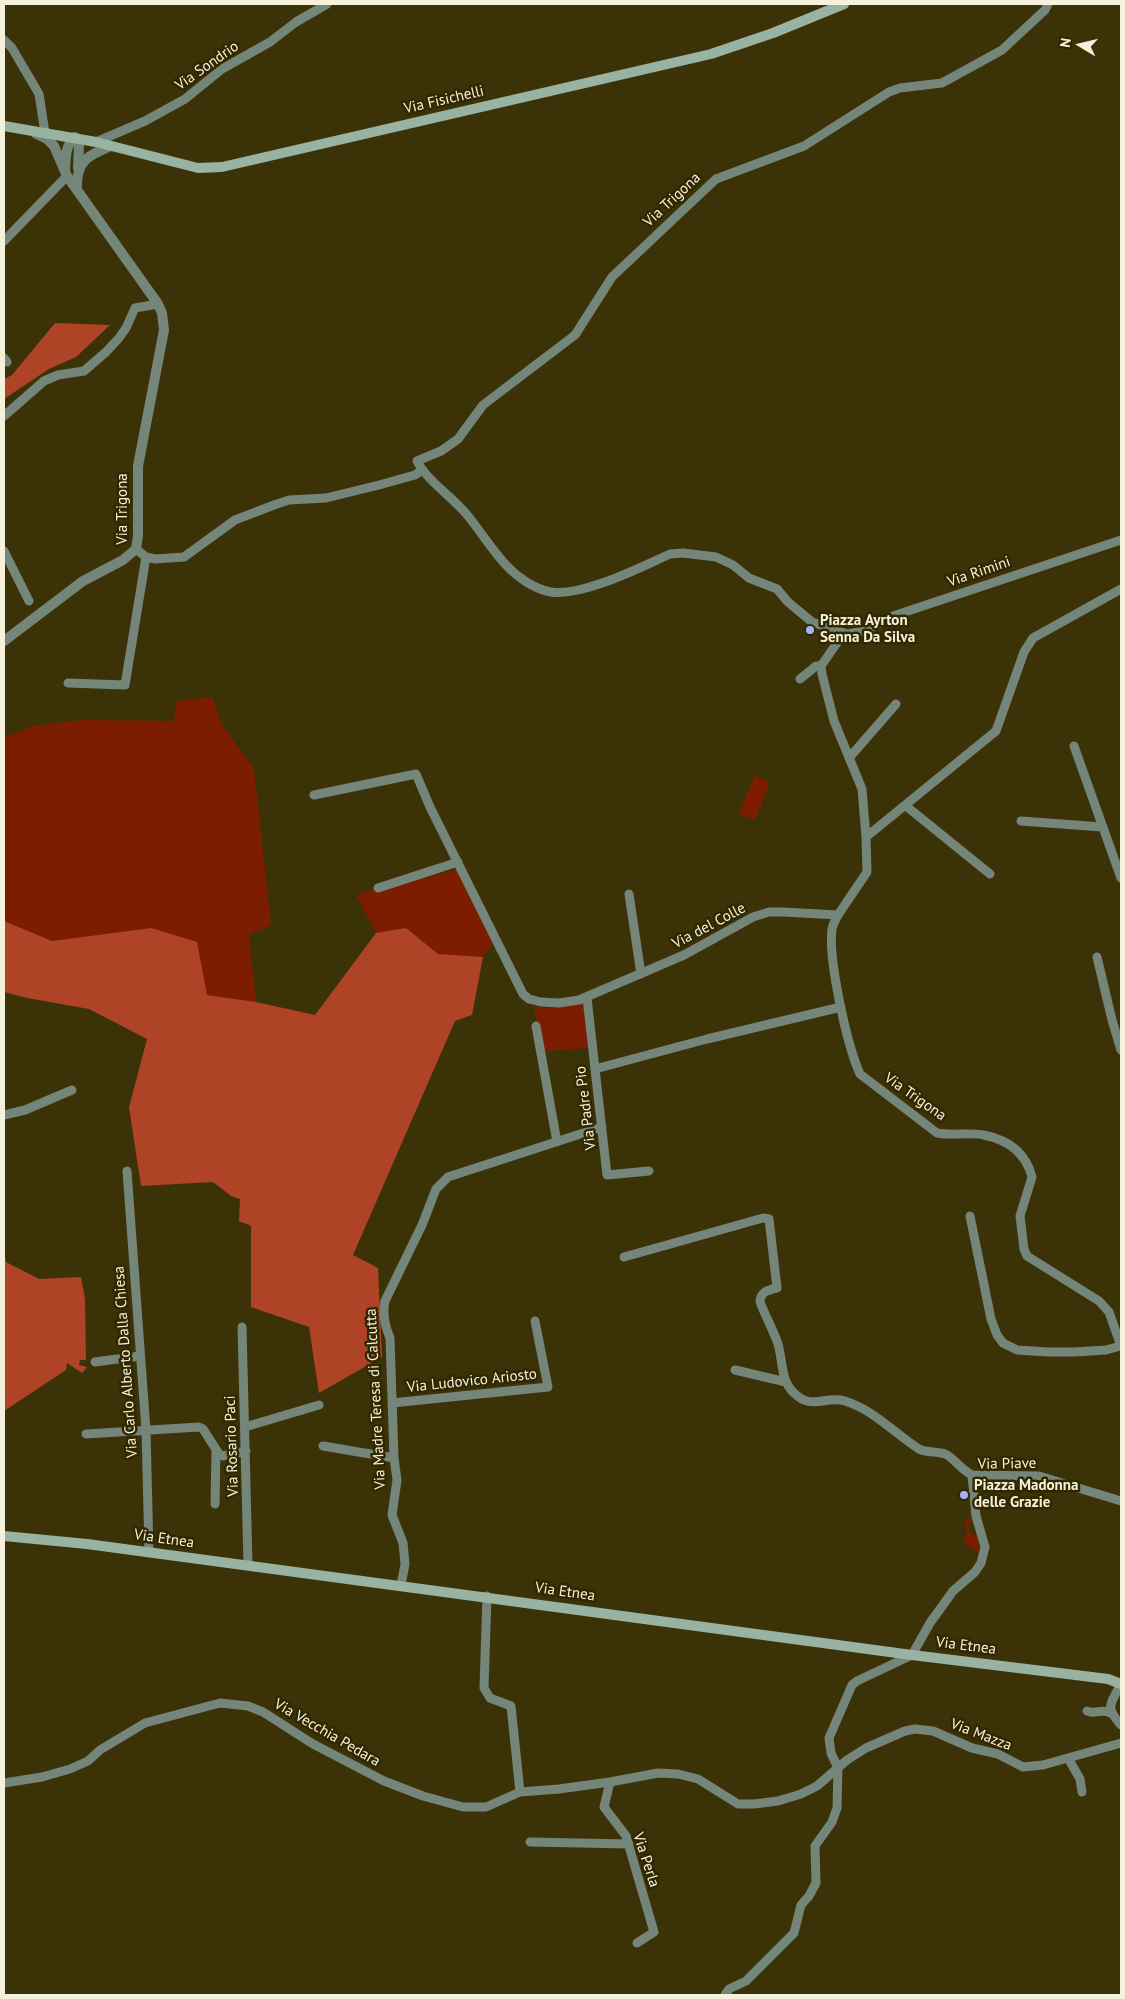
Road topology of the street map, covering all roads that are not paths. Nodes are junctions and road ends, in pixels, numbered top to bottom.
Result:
1 (327, 4) edge
2 (844, 4) edge
3 (1048, 4) edge
4 (4, 40) edge
5 (4, 126) edge
6 (27, 130) junction
7 (45, 133) junction
8 (75, 137) junction
9 (96, 142) junction
10 (111, 146) junction
11 (78, 168) junction
12 (66, 173) junction
13 (77, 190) junction
14 (4, 240) edge
15 (158, 304) junction
16 (4, 416) edge
17 (422, 470) junction
18 (1121, 540) edge
19 (136, 550) junction
20 (4, 552) edge
21 (146, 558) junction
22 (7, 566) edge
23 (1121, 589) edge
24 (29, 601) dead end
25 (847, 634) junction
26 (4, 641) edge
27 (821, 666) junction
28 (800, 679) dead end
29 (68, 683) dead end
30 (896, 704) dead end
31 (1074, 746) dead end
32 (849, 758) junction
33 (314, 795) dead end
34 (906, 806) junction
35 (1021, 821) dead end
36 (1102, 827) junction
37 (866, 837) junction
38 (458, 862) junction
39 (990, 874) dead end
40 (1121, 878) edge
41 (378, 888) dead end
42 (629, 894) dead end
43 (838, 915) junction
44 (1097, 957) dead end
45 (641, 974) junction
46 (587, 998) junction
47 (841, 1007) junction
48 (1121, 1016) edge
49 (1112, 1020) junction
50 (536, 1026) dead end
51 (1121, 1050) edge
52 (595, 1069) junction
53 (72, 1090) dead end
54 (4, 1115) edge
55 (602, 1127) junction
56 (557, 1142) junction
57 (127, 1171) dead end
58 (649, 1171) dead end
59 (970, 1216) dead end
60 (624, 1257) dead end
61 (535, 1320) dead end
62 (242, 1327) dead end
63 (1121, 1346) edge
64 (140, 1356) junction
65 (95, 1362) dead end
66 (734, 1370) dead end
67 (786, 1382) junction
68 (392, 1403) junction
69 (319, 1404) dead end
70 (245, 1427) junction
71 (146, 1430) junction
72 (86, 1434) dead end
73 (324, 1446) dead end
74 (216, 1450) junction
75 (246, 1451) junction
76 (394, 1458) junction
77 (972, 1475) junction
78 (1121, 1502) edge
79 (215, 1504) dead end
80 (4, 1536) edge
81 (149, 1552) junction
82 (248, 1565) junction
83 (402, 1585) junction
84 (487, 1596) junction
85 (912, 1655) junction
86 (1121, 1684) edge
87 (1087, 1711) dead end
88 (1110, 1713) junction
89 (1121, 1725) edge
90 (1121, 1744) edge
91 (1068, 1758) junction
92 (838, 1768) junction
93 (610, 1782) junction
94 (4, 1783) edge
95 (520, 1792) junction
96 (1082, 1792) dead end
97 (530, 1842) dead end
98 (629, 1844) junction
99 (637, 1943) dead end
100 (725, 1995) edge

1 - 9 street, Via Sondrio
2 - 10 main road, Via Fisichelli
3 - 17 street, Via Trigona
4 - 7 street
5 - 6 main road, Via Fisichelli
6 - 7 main road, Via Fisichelli
6 - 12 street, Via Trigona
7 - 8 main road, Via Fisichelli
8 - 9 main road, Via Fisichelli
8 - 11 street
8 - 12 street
9 - 10 main road, Via Fisichelli
10 - 11 street
11 - 13 street
12 - 13 street, Via Trigona
12 - 14 street
13 - 15 street, Via Trigona
15 - 16 street
15 - 19 street, Via Trigona
17 - 21 street, Via Trigona
17 - 25 street
18 - 25 street, Via Rimini
19 - 21 street, Via Trigona
19 - 26 street
20 - 22 street
21 - 29 street
22 - 24 street
23 - 34 street
25 - 27 street
27 - 28 street
27 - 32 street
30 - 32 street
31 - 36 street
32 - 37 street
33 - 38 street, Via del Colle
34 - 37 street
34 - 39 street
35 - 36 street
36 - 40 street
37 - 43 street
38 - 41 street
38 - 46 street, Via del Colle
42 - 45 street
43 - 45 street, Via del Colle
43 - 47 street, Via Trigona
44 - 49 street
45 - 46 street, Via del Colle
46 - 52 street, Via Padre Pio
47 - 52 street
47 - 63 street, Via Trigona
48 - 49 street
49 - 51 street
50 - 56 street
52 - 55 street, Via Padre Pio
53 - 54 street
55 - 56 street, Via Madre Teresa di Calcutta
55 - 58 street, Via Padre Pio
56 - 68 street, Via Madre Teresa di Calcutta
57 - 64 street, Via Carlo Alberto Dalla Chiesa
59 - 63 street
60 - 67 street
61 - 68 street, Via Ludovico Ariosto
62 - 70 street, Via Rosario Paci
64 - 65 street
64 - 71 street, Via Carlo Alberto Dalla Chiesa
66 - 67 street
67 - 77 street
68 - 76 street, Via Madre Teresa di Calcutta
69 - 70 street
70 - 75 street, Via Rosario Paci
71 - 72 street
71 - 74 street
71 - 81 street, Via Carlo Alberto Dalla Chiesa
73 - 76 street
74 - 75 street
74 - 79 street
75 - 82 street, Via Rosario Paci
76 - 83 street, Via Madre Teresa di Calcutta
77 - 78 street, Via Piave
77 - 85 street, Via Piave
80 - 81 main road, Via Etnea
81 - 82 main road, Via Etnea
82 - 83 main road, Via Etnea
83 - 84 main road, Via Etnea
84 - 85 main road, Via Etnea
84 - 95 street
85 - 86 main road, Via Etnea
85 - 92 street
86 - 88 street
87 - 88 street
88 - 89 street
90 - 91 street, Via Mazza
91 - 92 street, Via Mazza
91 - 96 street
92 - 93 street, Via Vecchia Pedara
92 - 100 street
93 - 95 street, Via Vecchia Pedara
93 - 98 street, Via Perla
94 - 95 street, Via Vecchia Pedara
97 - 98 street
98 - 99 street, Via Perla

